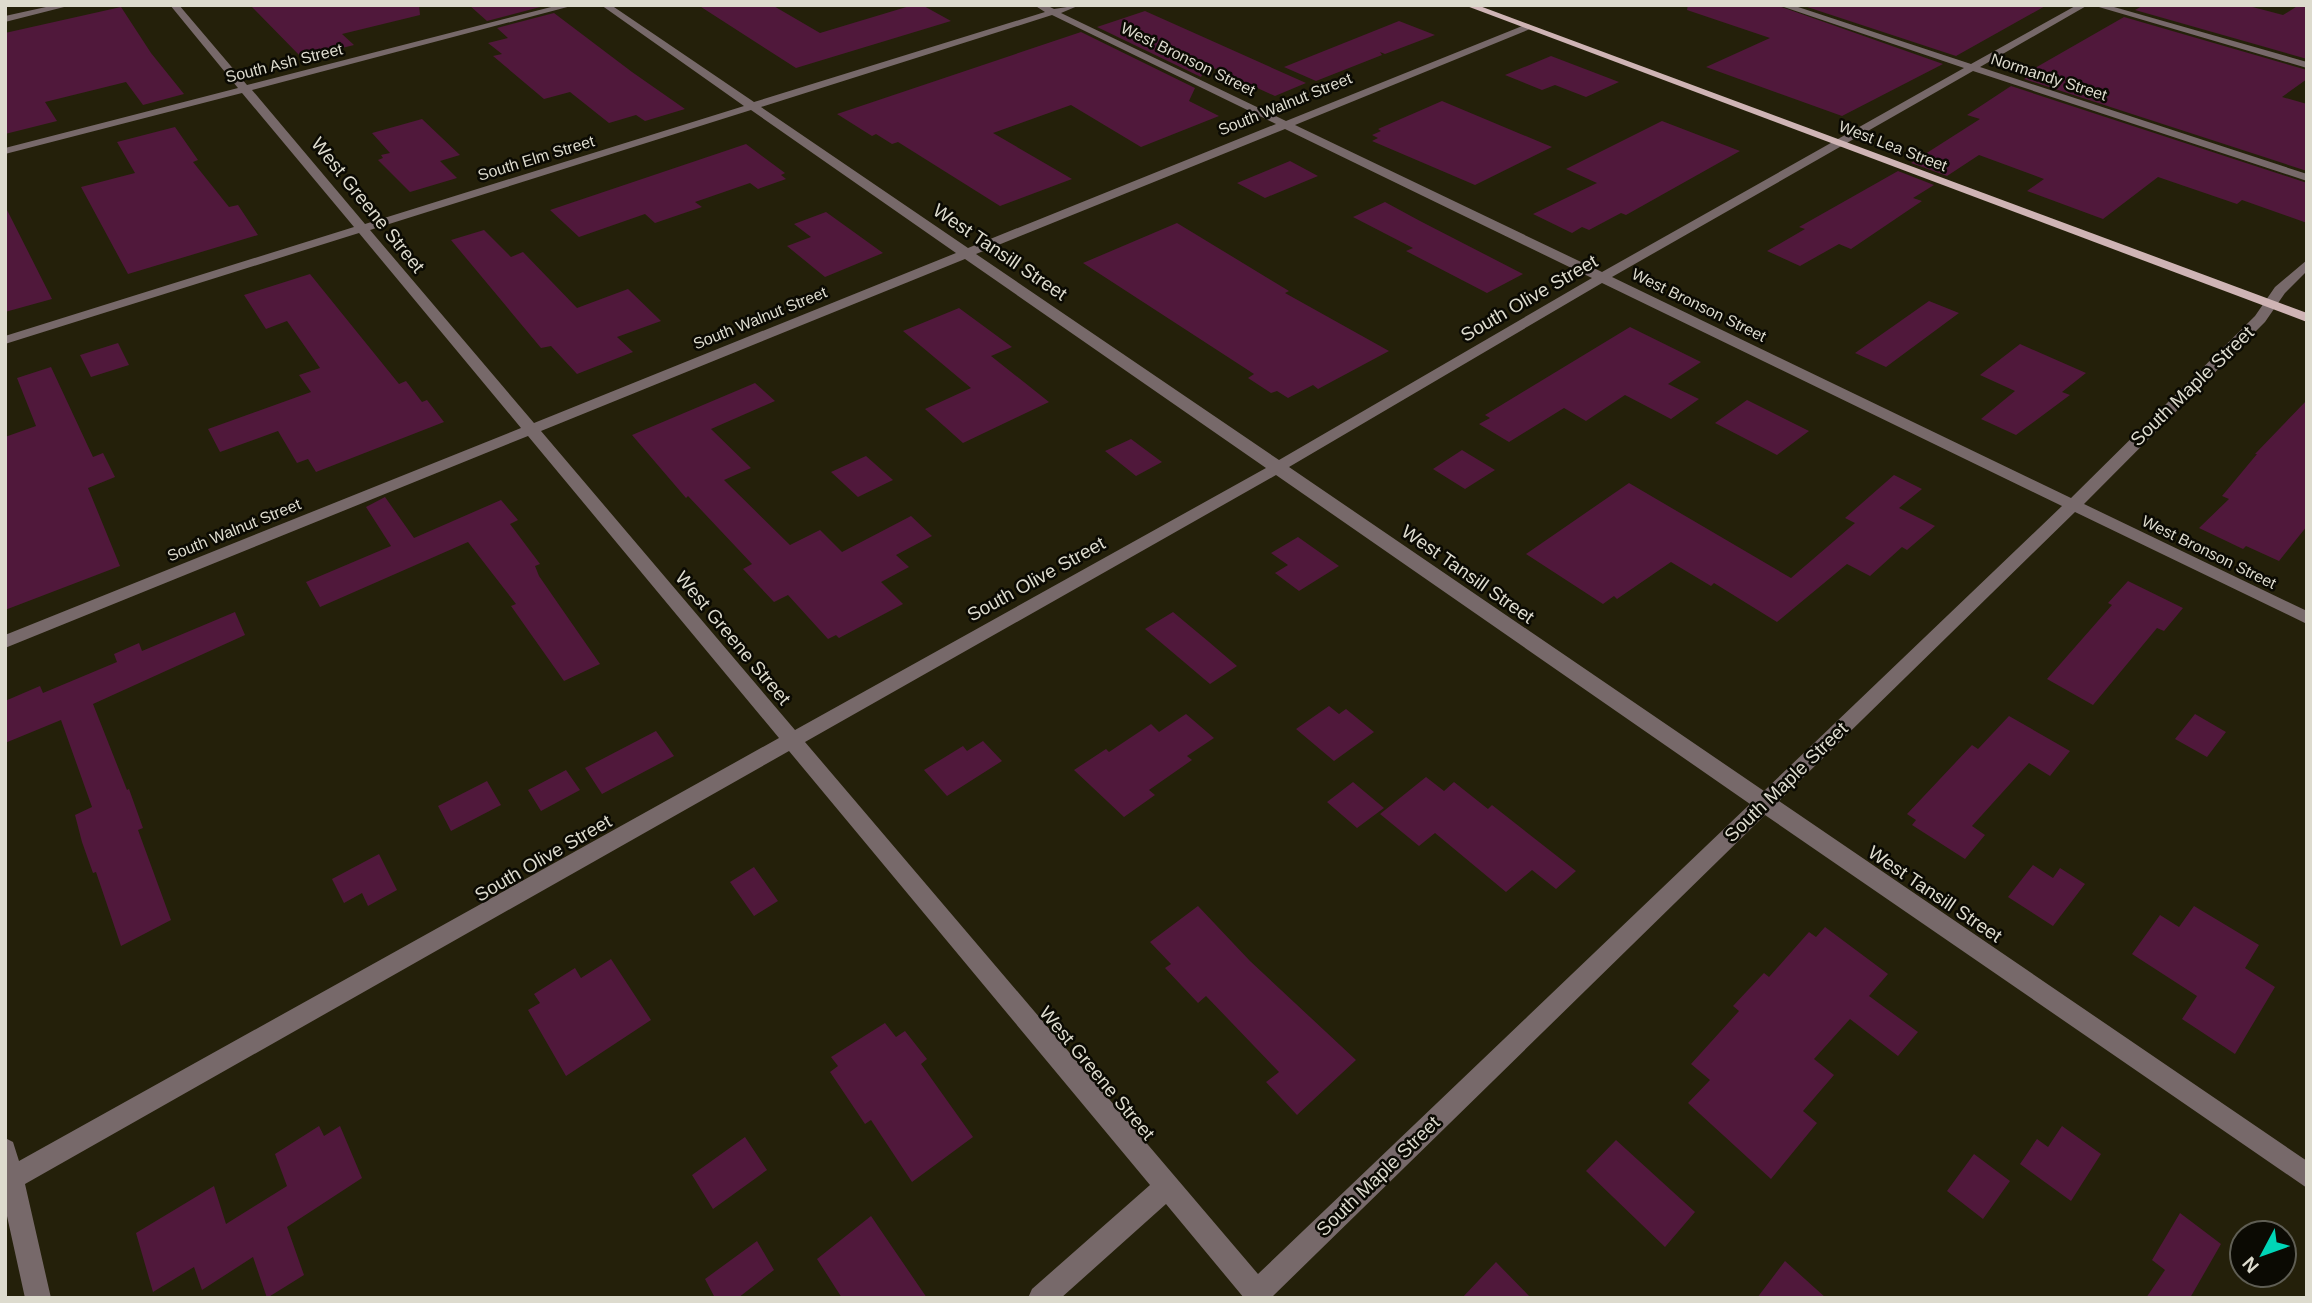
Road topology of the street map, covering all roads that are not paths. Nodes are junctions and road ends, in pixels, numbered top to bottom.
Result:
1 (68, 5) edge
2 (174, 5) edge
3 (571, 5) edge
4 (604, 5) edge
5 (1038, 5) edge
6 (1076, 5) edge
7 (1468, 5) edge
8 (1782, 5) edge
9 (2084, 5) edge
10 (2096, 5) edge
11 (1053, 13) junction
12 (5, 19) edge
13 (1527, 27) junction
14 (2307, 65) edge
15 (1970, 67) junction
16 (246, 89) junction
17 (752, 106) junction
18 (1282, 124) junction
19 (1839, 143) junction
20 (5, 151) edge
21 (2307, 178) edge
22 (361, 229) junction
23 (965, 254) junction
24 (2307, 264) edge
25 (1605, 278) junction
26 (2270, 304) junction
27 (2307, 318) edge
28 (5, 340) edge
29 (532, 429) junction
30 (1278, 468) junction
31 (2073, 505) junction
32 (2307, 618) edge
33 (5, 642) edge
34 (793, 741) junction
35 (1764, 803) junction
36 (5, 1150) edge
37 (2307, 1177) edge
38 (9, 1180) edge
39 (1166, 1187) junction
40 (1259, 1296) edge
41 (38, 1298) edge
42 (1041, 1298) edge

1 - 12 street
2 - 16 street, West Greene Street
3 - 16 street, South Ash Street
4 - 17 street, West Tansill Street
5 - 11 street, West Bronson Street
6 - 11 street, South Elm Street
7 - 13 main road, West Lea Street
8 - 15 street, Normandy Street
9 - 15 street, South Olive Street
10 - 14 street
11 - 17 street, South Elm Street
11 - 18 street, West Bronson Street
13 - 18 street, South Walnut Street
13 - 19 main road, West Lea Street
15 - 19 street, South Olive Street
15 - 21 street, Normandy Street
16 - 20 street, South Ash Street
16 - 22 street, West Greene Street
17 - 22 street, South Elm Street
17 - 23 street, West Tansill Street
18 - 23 street, South Walnut Street
18 - 25 street, West Bronson Street
19 - 25 street, South Olive Street
19 - 26 main road, West Lea Street
22 - 28 street, South Elm Street
22 - 29 street, West Greene Street
23 - 29 street, South Walnut Street
23 - 30 street, West Tansill Street
24 - 26 street, South Maple Street
25 - 30 street, South Olive Street
25 - 31 street, West Bronson Street
26 - 27 main road, West Lea Street
26 - 31 street, South Maple Street
29 - 33 street, South Walnut Street
29 - 34 street, West Greene Street
30 - 34 street, South Olive Street
30 - 35 street, West Tansill Street
31 - 32 street, West Bronson Street
31 - 35 street, South Maple Street
34 - 38 street, South Olive Street
34 - 39 street, West Greene Street
35 - 37 street, West Tansill Street
35 - 40 street, South Maple Street
36 - 38 street
38 - 41 street
39 - 40 street, West Greene Street
39 - 42 street

